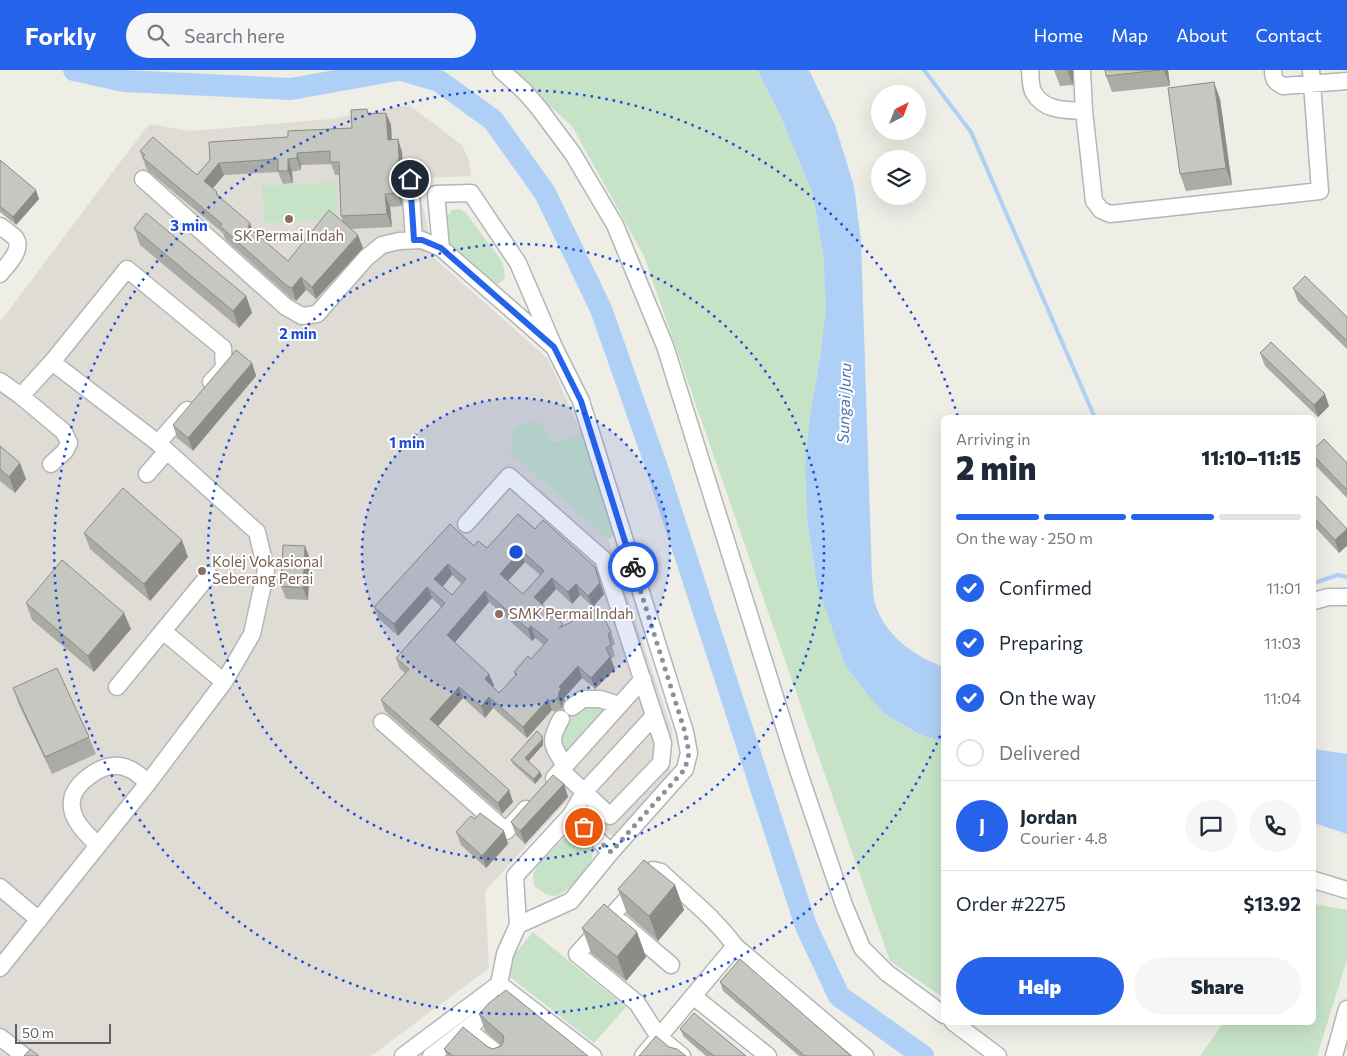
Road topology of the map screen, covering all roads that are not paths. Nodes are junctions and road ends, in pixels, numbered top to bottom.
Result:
1 (501, 70) edge
2 (1030, 70) edge
3 (1273, 70) edge
4 (1082, 71) edge
5 (1312, 78) edge
6 (1347, 81) edge
7 (1084, 111) junction
8 (143, 179) dead end
9 (410, 179) dead end
10 (0, 226) edge
11 (414, 240) junction
12 (441, 248) junction
13 (0, 274) edge
14 (554, 347) junction
15 (52, 362) junction
16 (0, 381) edge
17 (21, 396) junction
18 (162, 447) junction
19 (51, 464) dead end
20 (148, 474) dead end
21 (466, 524) dead end
22 (209, 575) dead end
23 (1347, 597) edge
24 (1316, 600) edge
25 (163, 631) junction
26 (643, 680) junction
27 (224, 682) junction
28 (117, 687) dead end
29 (620, 705) junction
30 (654, 716) junction
31 (382, 722) dead end
32 (563, 768) junction
33 (148, 783) junction
34 (550, 783) edge
35 (585, 792) junction
36 (537, 797) edge
37 (571, 815) junction
38 (98, 845) junction
39 (611, 852) junction
40 (1316, 881) edge
41 (0, 887) edge
42 (1347, 890) edge
43 (613, 915) junction
44 (38, 920) junction
45 (518, 924) junction
46 (735, 946) junction
47 (671, 965) dead end
48 (0, 968) edge
49 (506, 989) junction
50 (693, 996) junction
51 (1347, 1009) edge
52 (941, 1013) edge
53 (958, 1025) edge
54 (467, 1029) junction
55 (0, 1037) edge
56 (659, 1037) junction
57 (407, 1055) edge
58 (24, 1056) edge
59 (431, 1056) edge
60 (500, 1056) edge
61 (593, 1056) edge
62 (644, 1056) edge
63 (682, 1056) edge
64 (768, 1056) edge
65 (866, 1056) edge
66 (998, 1056) edge
67 (1334, 1056) edge

1 - 52 street
2 - 7 street
3 - 5 street
4 - 7 street
5 - 6 street
5 - 7 street
8 - 11 street
9 - 11 street
10 - 13 street
11 - 12 street
12 - 14 street
12 - 14 street
14 - 39 street
15 - 17 street
15 - 18 street
15 - 18 street
16 - 17 street
17 - 19 street
18 - 20 street
18 - 27 street
21 - 26 street
22 - 25 street
23 - 24 street
25 - 27 street
25 - 28 street
26 - 29 street
26 - 30 street
27 - 33 street
29 - 32 street
29 - 32 street
30 - 35 street
30 - 35 street
31 - 36 street
32 - 34 street
32 - 35 street
33 - 38 street
33 - 38 street
35 - 37 street
37 - 39 street
37 - 45 street
38 - 44 street
39 - 45 street
40 - 42 street
41 - 44 street
43 - 46 street
43 - 47 street
43 - 56 street
44 - 48 street
45 - 49 street
46 - 50 street
46 - 65 street
49 - 54 street
49 - 57 street
49 - 61 street
50 - 56 street
50 - 64 street
51 - 67 street
53 - 66 street
54 - 59 street
54 - 60 street
55 - 58 street
56 - 62 street
56 - 63 street

